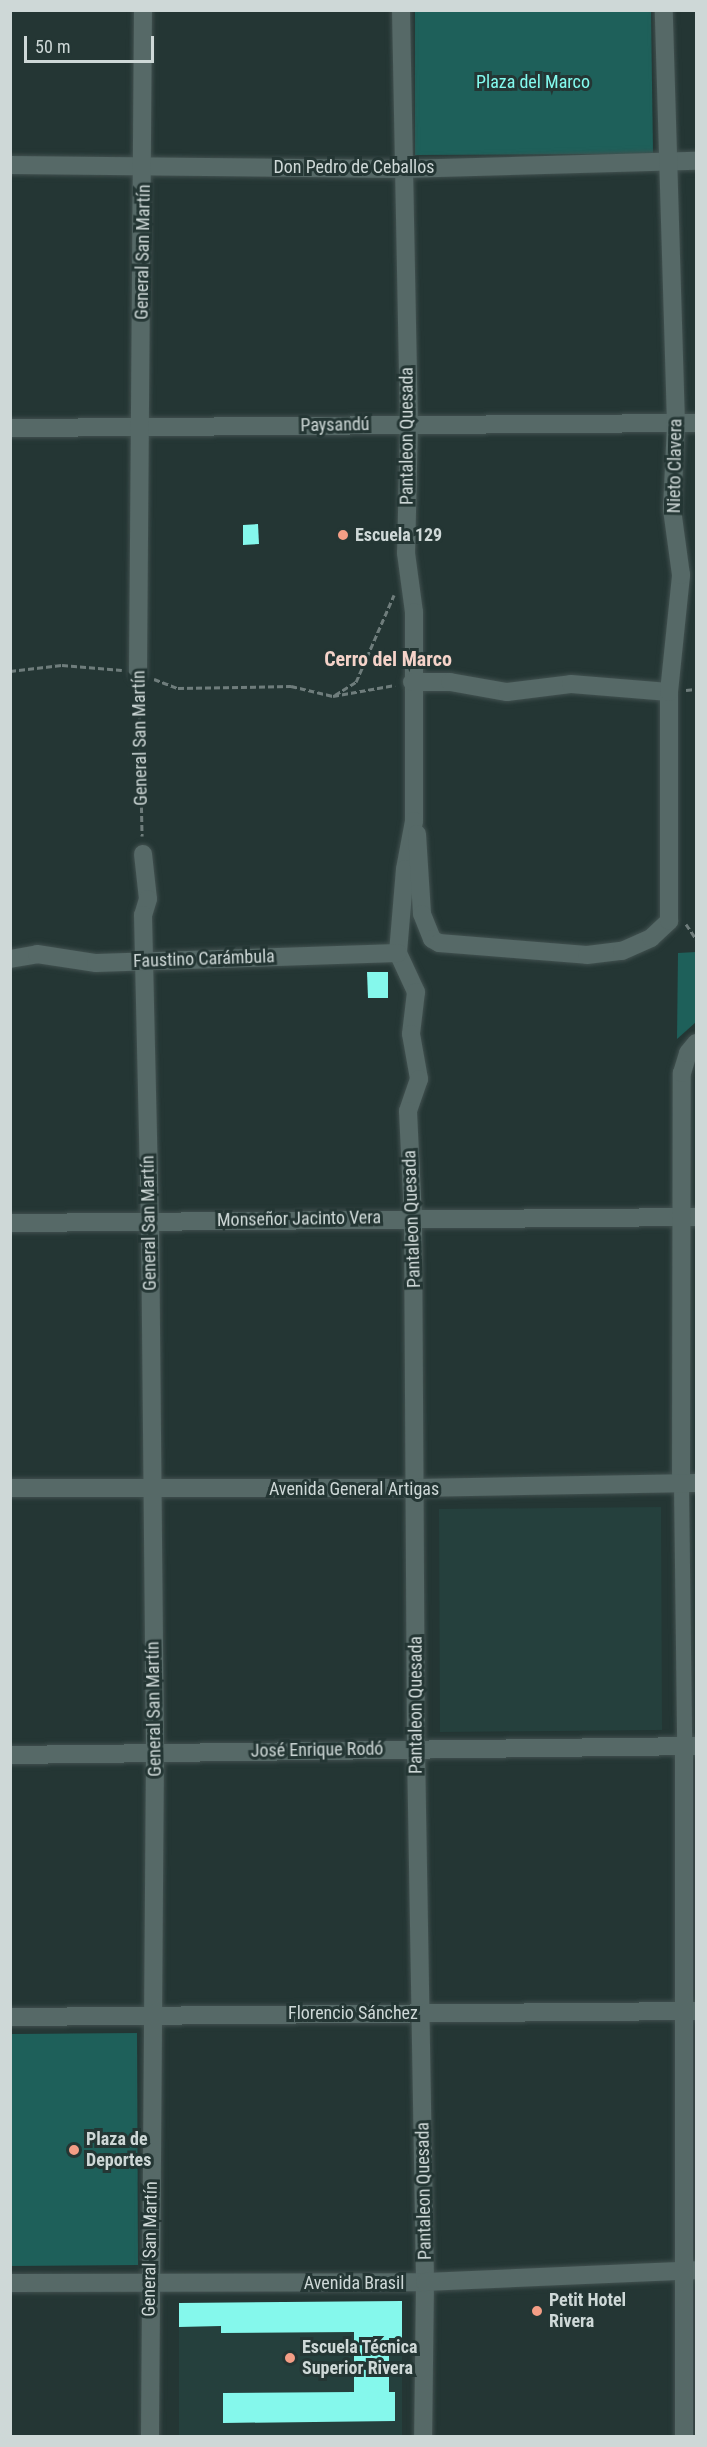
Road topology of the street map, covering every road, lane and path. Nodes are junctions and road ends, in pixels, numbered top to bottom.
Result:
1 (143, 10) edge
2 (401, 10) edge
3 (664, 10) edge
4 (696, 161) edge
5 (666, 162) junction
6 (144, 164) junction
7 (10, 165) edge
8 (402, 169) junction
9 (696, 423) edge
10 (409, 424) junction
11 (676, 424) junction
12 (141, 427) junction
13 (10, 428) edge
14 (397, 585) dead end
15 (10, 671) edge
16 (138, 673) junction
17 (412, 682) junction
18 (669, 692) junction
19 (333, 696) junction
20 (414, 820) junction
21 (143, 854) joint
22 (398, 953) junction
23 (10, 959) edge
24 (143, 960) junction
25 (696, 1043) edge
26 (413, 1217) junction
27 (689, 1217) edge
28 (150, 1220) junction
29 (10, 1223) edge
30 (689, 1483) edge
31 (10, 1488) edge
32 (415, 1488) junction
33 (151, 1490) junction
34 (690, 1746) edge
35 (416, 1749) junction
36 (154, 1752) junction
37 (10, 1755) edge
38 (690, 2011) edge
39 (421, 2013) junction
40 (155, 2014) junction
41 (10, 2017) edge
42 (689, 2270) edge
43 (425, 2282) junction
44 (10, 2283) edge
45 (149, 2284) junction
46 (150, 2436) edge
47 (423, 2436) edge
48 (684, 2436) edge

1 - 6 street, General San Martín
2 - 8 street, Pantaleon Quesada
3 - 5 street, Nieto Clavera
4 - 5 street, Don Pedro de Ceballos
5 - 8 street, Don Pedro de Ceballos
5 - 11 street, Nieto Clavera
6 - 7 street, Don Pedro de Ceballos
6 - 8 street, Don Pedro de Ceballos
6 - 12 street, General San Martín
8 - 10 street, Pantaleon Quesada
9 - 11 street, Paysandú
10 - 11 street, Paysandú
10 - 12 street, Paysandú
10 - 17 street, Pantaleon Quesada
11 - 18 street, Nieto Clavera
12 - 13 street, Paysandú
12 - 16 street, General San Martín
14 - 19 path
15 - 16 path
16 - 19 path
16 - 21 path, General San Martín
17 - 18 street
17 - 19 path
17 - 20 street, Pantaleon Quesada
18 - 20 street, Nieto Clavera
20 - 22 street, Pantaleon Quesada
21 - 24 street, General San Martín
22 - 24 street, Faustino Carámbula
22 - 26 street, Pantaleon Quesada
23 - 24 street, Faustino Carámbula
24 - 28 street, General San Martín
25 - 27 street
26 - 27 street, Monseñor Jacinto Vera
26 - 28 street, Monseñor Jacinto Vera
26 - 32 street, Pantaleon Quesada
27 - 30 street
28 - 29 street, Monseñor Jacinto Vera
28 - 33 street, General San Martín
30 - 32 street, Avenida General Artigas
30 - 34 street
31 - 33 street, Avenida General Artigas
32 - 33 street, Avenida General Artigas
32 - 35 street, Pantaleon Quesada
33 - 36 street, General San Martín
34 - 35 street, José Enrique Rodó
34 - 38 street
35 - 36 street, José Enrique Rodó
35 - 39 street, Pantaleon Quesada
36 - 37 street, José Enrique Rodó
36 - 40 street, General San Martín
38 - 39 street, Florencio Sánchez
38 - 42 street
39 - 40 street, Florencio Sánchez
39 - 43 street, Pantaleon Quesada
40 - 41 street, Florencio Sánchez
40 - 45 street, General San Martín
42 - 43 street, Avenida Brasil
42 - 48 street
43 - 45 street, Avenida Brasil
43 - 47 street, Pantaleon Quesada
44 - 45 street, Avenida Brasil
45 - 46 street, General San Martín

